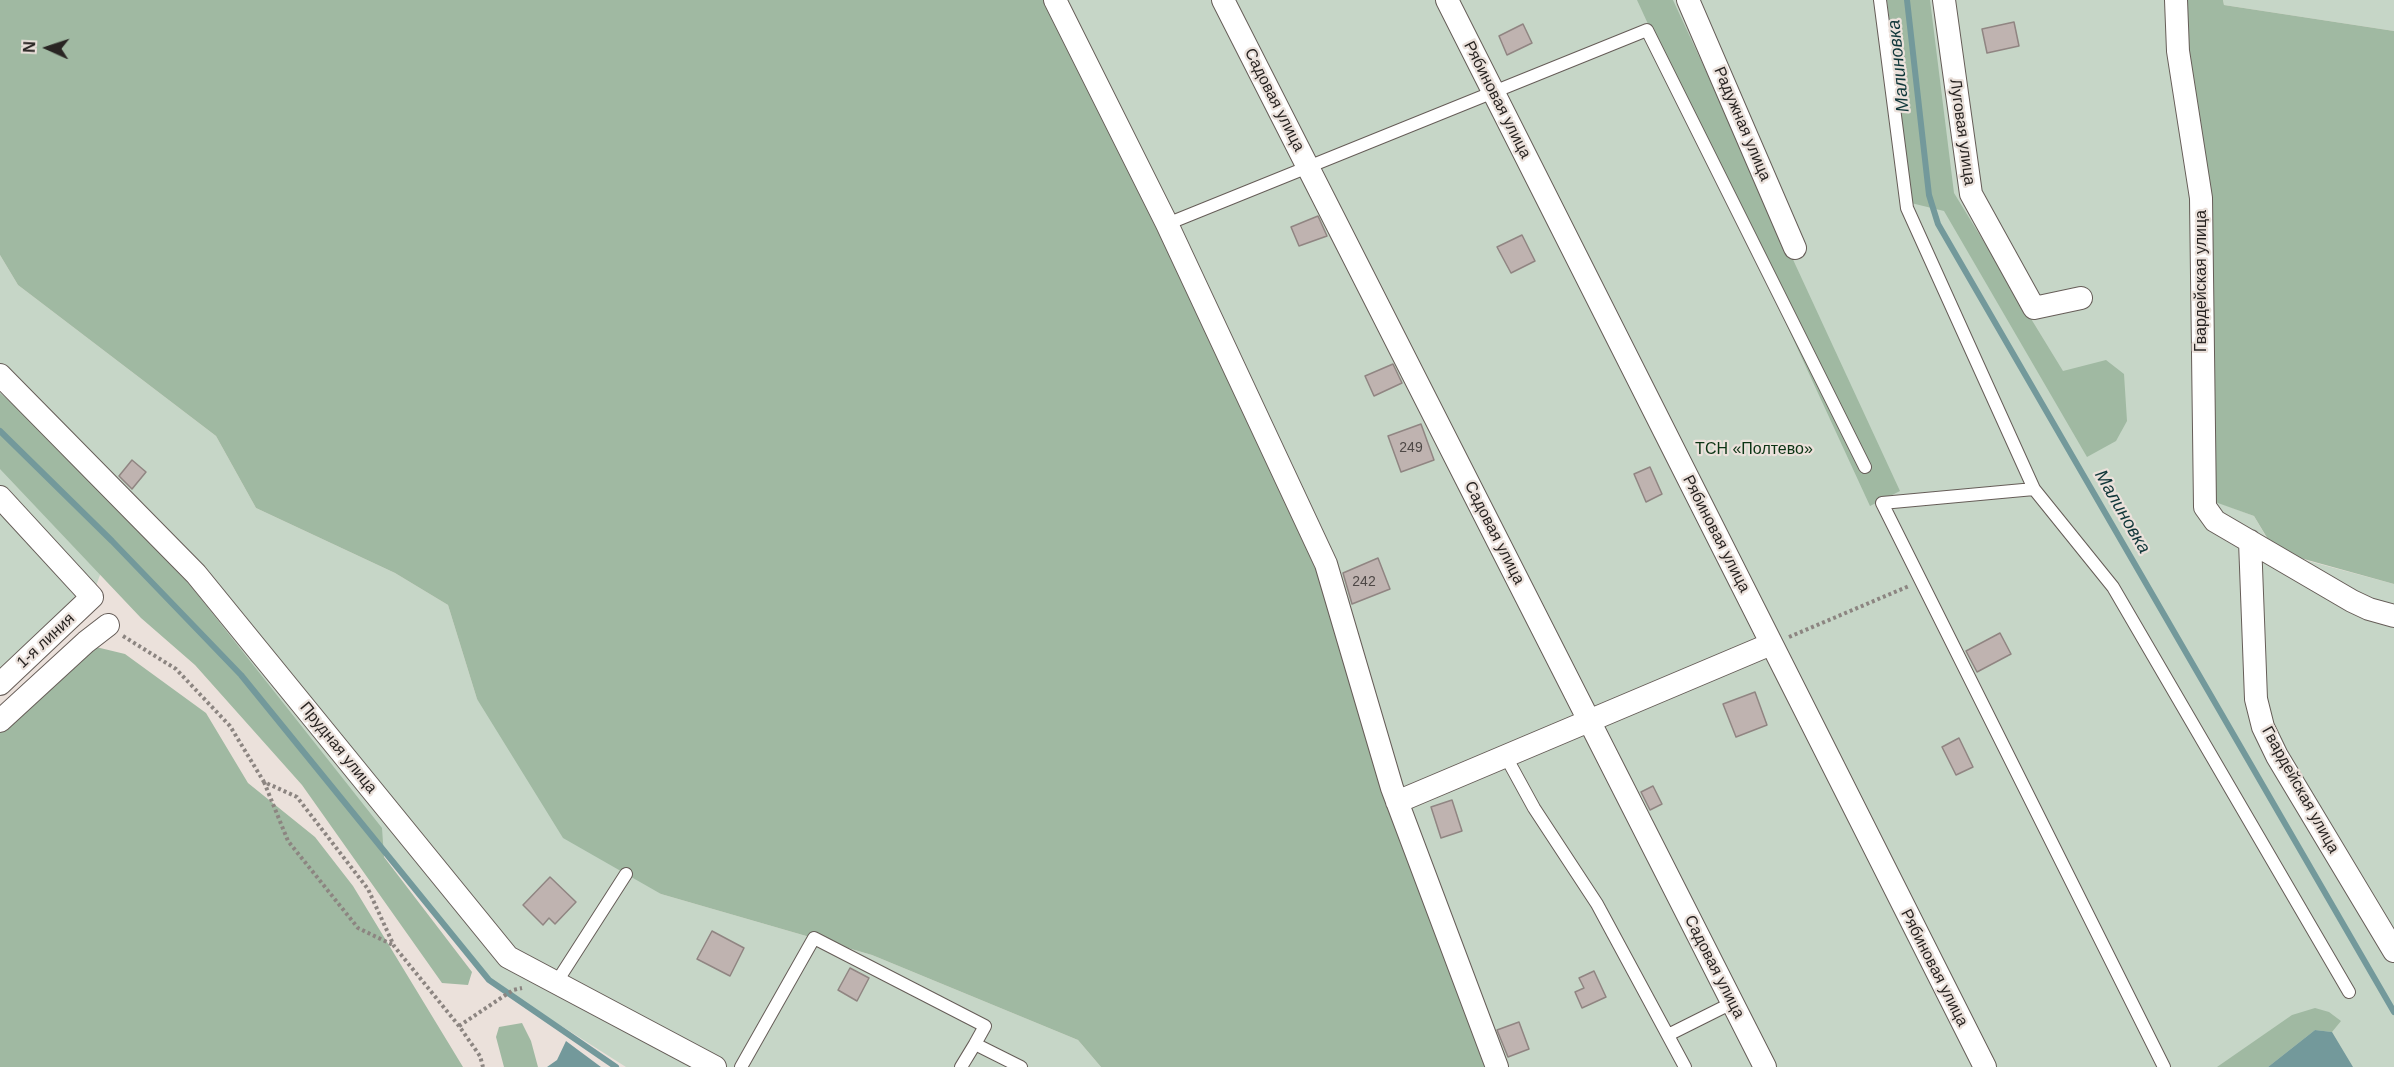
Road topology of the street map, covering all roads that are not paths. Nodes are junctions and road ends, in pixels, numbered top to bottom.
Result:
1 (1055, 0) edge
2 (1223, 0) edge
3 (1447, 0) edge
4 (1688, 0) edge
5 (1880, 0) edge
6 (1944, 0) edge
7 (2176, 0) edge
8 (1493, 92) junction
9 (1308, 167) junction
10 (1167, 224) junction
11 (1795, 248) dead end
12 (2081, 298) dead end
13 (0, 375) edge
14 (1864, 466) dead end
15 (2034, 489) junction
16 (0, 497) edge
17 (8, 517) edge
18 (2250, 541) junction
19 (2394, 616) edge
20 (108, 625) road end
21 (1771, 644) junction
22 (0, 684) edge
23 (1588, 719) junction
24 (0, 721) edge
25 (1505, 755) junction
26 (1397, 802) junction
27 (626, 874) dead end
28 (2394, 951) edge
29 (556, 983) junction
30 (2349, 992) dead end
31 (1732, 1003) junction
32 (1668, 1035) junction
33 (975, 1044) junction
34 (715, 1067) edge
35 (741, 1067) edge
36 (962, 1067) edge
37 (1021, 1067) edge
38 (1497, 1067) edge
39 (1685, 1067) edge
40 (1765, 1067) edge
41 (1984, 1067) edge
42 (2164, 1067) edge

1 - 10 street
2 - 9 street, Садовая улица
3 - 8 street, Рябиновая улица
4 - 11 street, Радужная улица
5 - 15 lane
6 - 12 street, Луговая улица
7 - 18 street, Гвардейская улица
8 - 9 lane
8 - 14 lane
8 - 21 street, Рябиновая улица
9 - 10 lane
9 - 23 street, Садовая улица
10 - 26 street
13 - 29 street, Прудная улица
15 - 30 lane
15 - 42 lane
16 - 17 street
17 - 22 street, 1-я линия
18 - 19 street, Гвардейская улица
18 - 28 street, Гвардейская улица
20 - 24 street
21 - 23 street
21 - 41 street, Рябиновая улица
23 - 25 street
23 - 31 street, Садовая улица
25 - 26 street
25 - 32 lane
26 - 38 street
27 - 29 lane
29 - 34 street, Прудная улица
31 - 32 lane
31 - 40 street, Садовая улица
32 - 39 lane
33 - 35 lane
33 - 36 lane
33 - 37 lane

